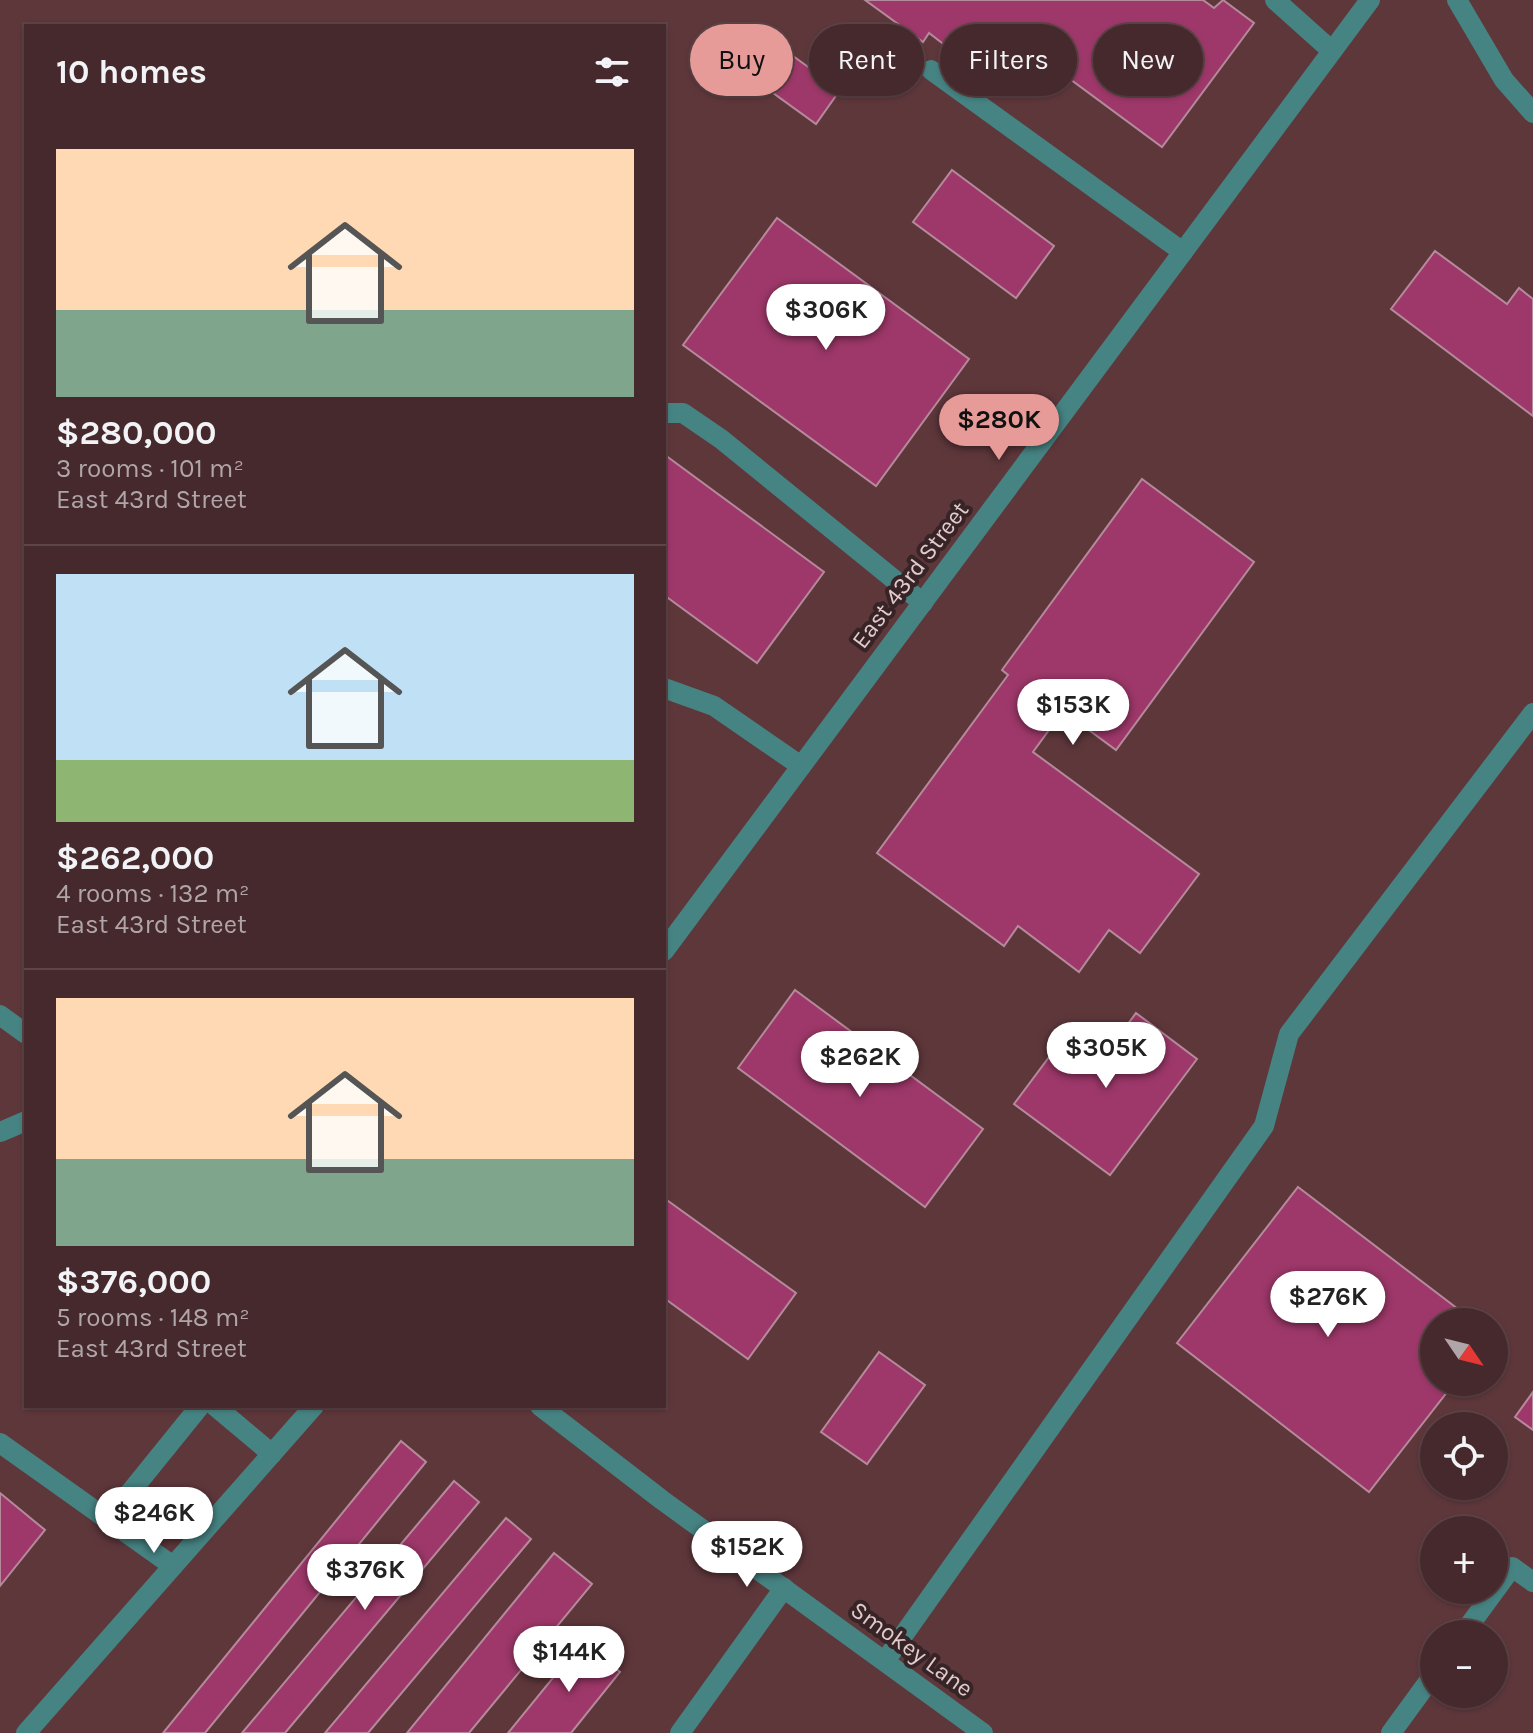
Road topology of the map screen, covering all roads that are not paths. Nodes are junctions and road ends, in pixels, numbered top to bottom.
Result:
1 (1275, 0) edge
2 (1370, 0) edge
3 (1457, 0) edge
4 (1332, 51) junction
5 (931, 70) dead end
6 (1533, 113) edge
7 (1183, 252) junction
8 (666, 413) edge
9 (923, 603) junction
10 (666, 689) edge
11 (1533, 713) edge
12 (801, 766) junction
13 (666, 948) edge
14 (0, 1015) edge
15 (24, 1033) edge
16 (24, 1122) edge
17 (0, 1132) edge
18 (198, 1408) edge
19 (217, 1408) edge
20 (312, 1408) edge
21 (543, 1408) edge
22 (0, 1443) edge
23 (272, 1454) junction
24 (107, 1521) junction
25 (173, 1566) junction
26 (1533, 1582) edge
27 (784, 1588) junction
28 (1473, 1620) edge
29 (885, 1661) junction
30 (1420, 1693) edge
31 (26, 1733) edge
32 (680, 1733) edge
33 (983, 1733) edge
34 (1391, 1733) edge

1 - 4 street
2 - 4 street, East 43rd Street
3 - 6 street
4 - 7 street, East 43rd Street
5 - 7 street
7 - 9 street, East 43rd Street
8 - 9 street
9 - 12 street, East 43rd Street
10 - 12 street
11 - 29 street
12 - 13 street, East 43rd Street
14 - 15 street
16 - 17 street
18 - 24 street
19 - 23 street
20 - 23 street
21 - 27 street, Smokey Lane
22 - 24 street
23 - 25 street
24 - 25 street
25 - 31 street
26 - 28 street
27 - 29 street, Smokey Lane
27 - 32 street
29 - 33 street, Smokey Lane
30 - 34 street

